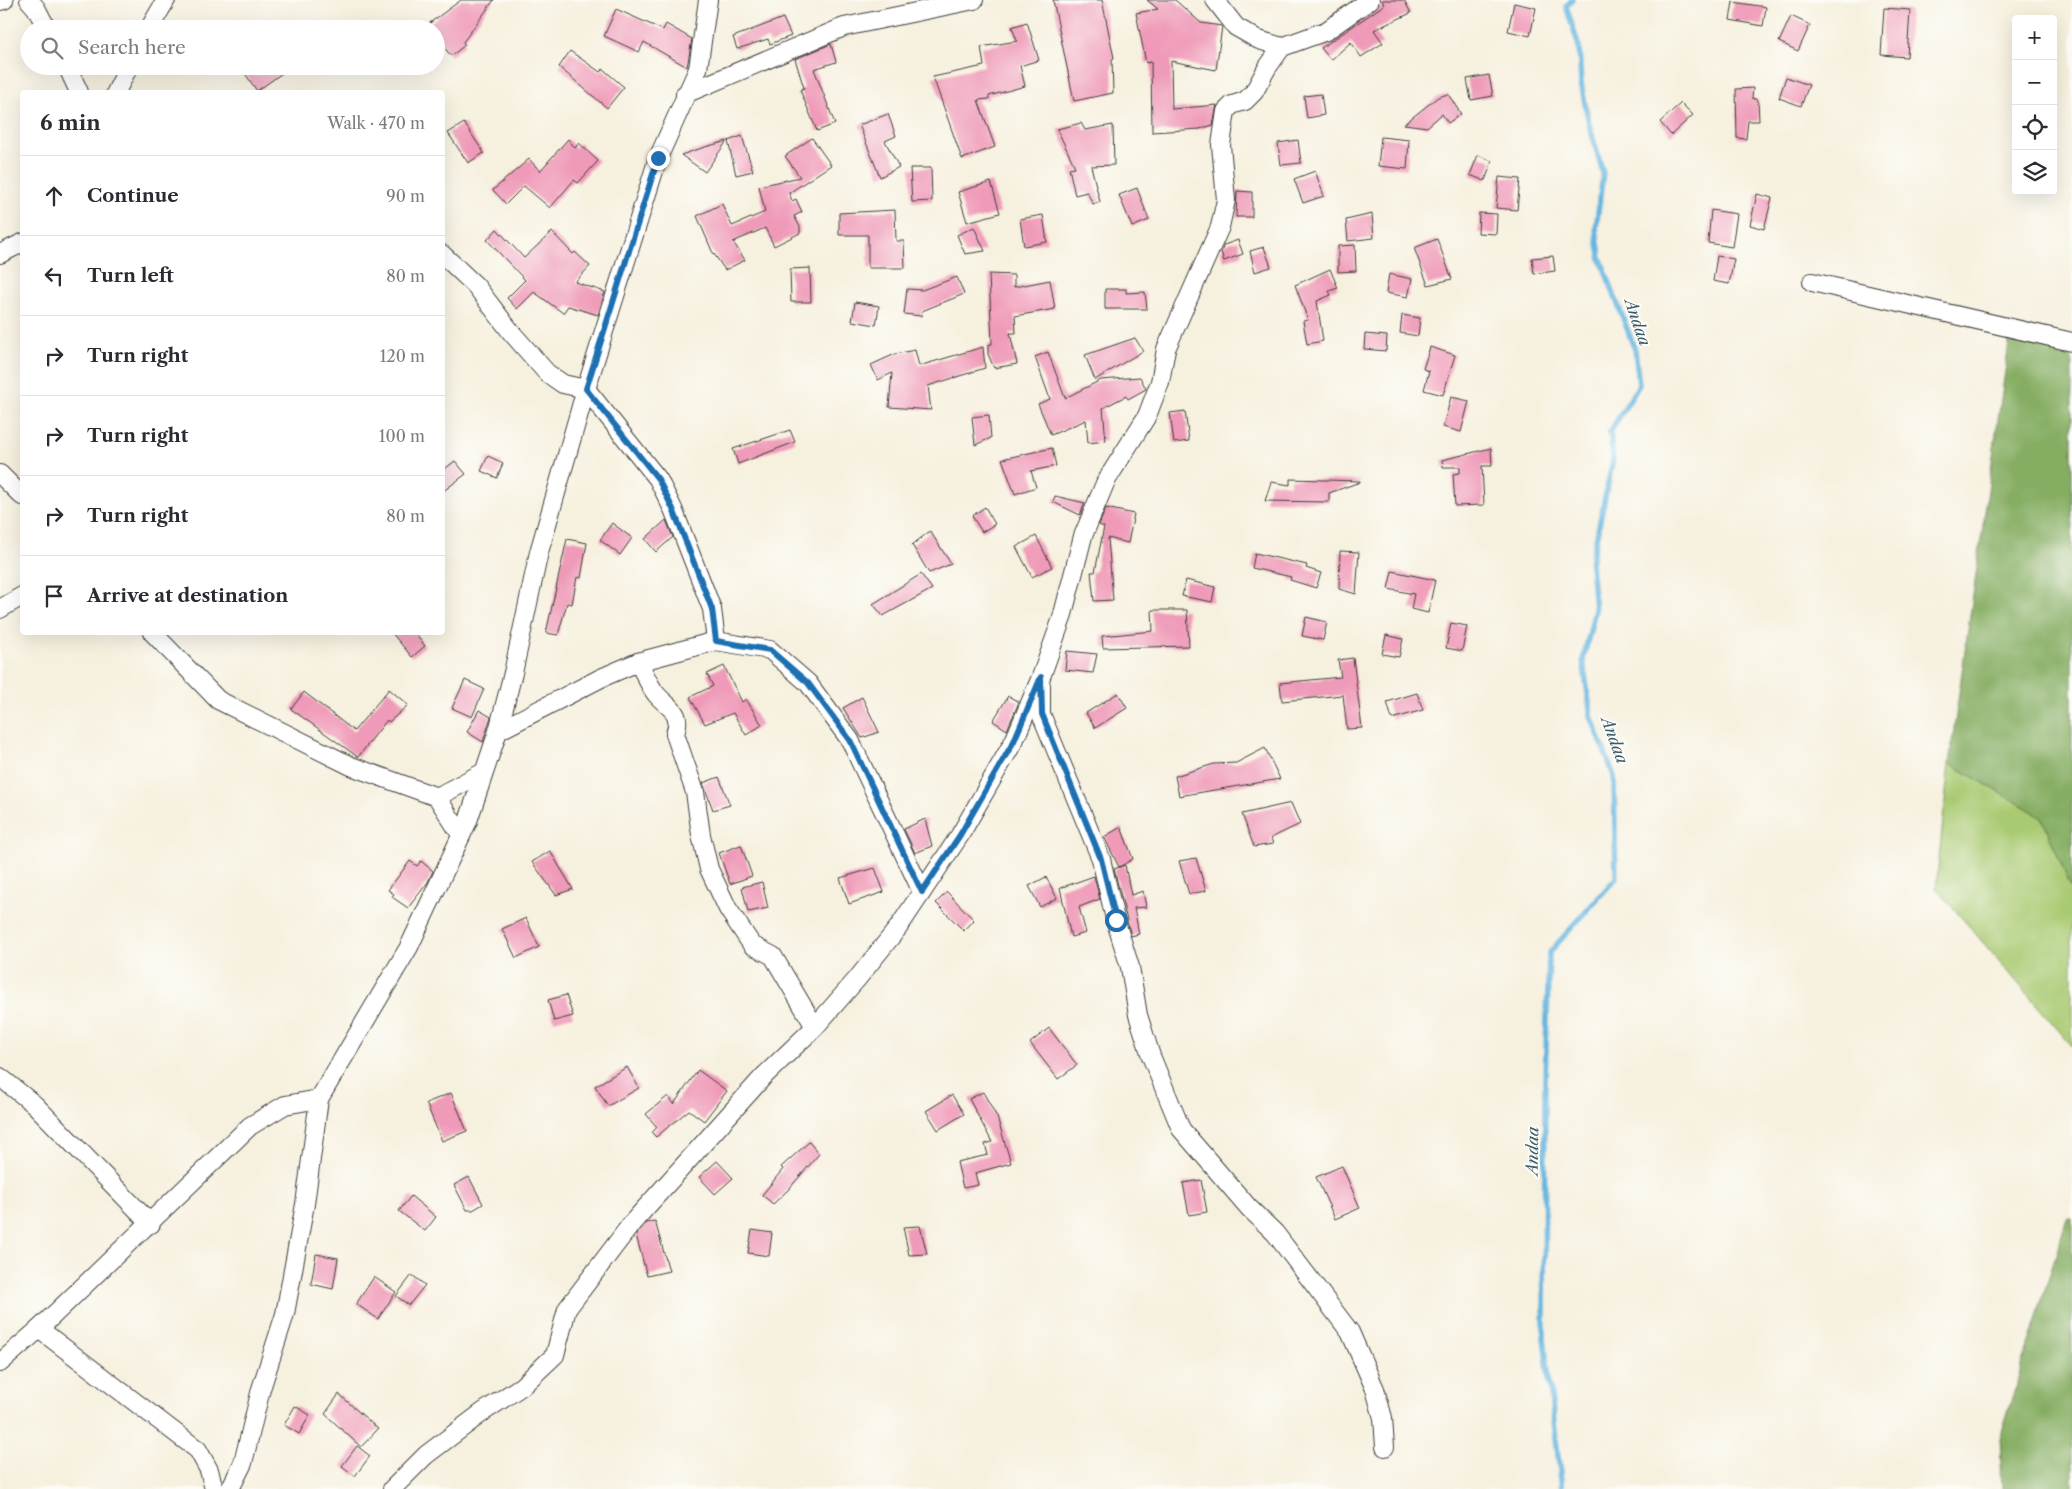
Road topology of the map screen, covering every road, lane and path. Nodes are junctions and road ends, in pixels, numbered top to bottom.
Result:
1 (4, 0) edge
2 (29, 0) edge
3 (166, 0) edge
4 (708, 0) edge
5 (974, 0) edge
6 (1215, 0) edge
7 (1370, 0) edge
8 (0, 1) edge
9 (42, 20) edge
10 (154, 20) edge
11 (1282, 47) junction
12 (71, 75) edge
13 (124, 75) edge
14 (78, 90) edge
15 (117, 90) edge
16 (685, 94) junction
17 (20, 244) edge
18 (0, 254) edge
19 (445, 257) edge
20 (1812, 282) dead end
21 (2072, 342) edge
22 (586, 389) junction
23 (0, 474) edge
24 (20, 494) edge
25 (20, 597) edge
26 (0, 609) edge
27 (155, 635) edge
28 (716, 641) junction
29 (638, 662) junction
30 (1041, 677) junction
31 (498, 731) junction
32 (482, 773) junction
33 (437, 797) junction
34 (461, 835) junction
35 (922, 892) junction
36 (814, 1027) junction
37 (0, 1077) edge
38 (319, 1099) junction
39 (151, 1224) junction
40 (39, 1329) junction
41 (0, 1363) edge
42 (1385, 1447) dead end
43 (214, 1489) edge
44 (230, 1489) edge
45 (392, 1489) edge

1 - 8 street
2 - 9 street
3 - 10 street
4 - 16 street
5 - 16 street
6 - 11 street
7 - 11 street
11 - 30 street
12 - 14 street
13 - 15 street
16 - 22 street
17 - 18 street
19 - 22 street
20 - 21 street
22 - 28 street
22 - 31 street
23 - 24 street
25 - 26 street
27 - 33 street
28 - 29 street
28 - 35 street
29 - 31 street
29 - 36 street
30 - 35 street
30 - 42 street
31 - 32 street
32 - 33 street
32 - 34 street
33 - 34 street
34 - 38 street
35 - 36 street
36 - 45 street
37 - 39 street
38 - 39 street
38 - 44 street
39 - 40 street
40 - 41 street
40 - 43 street

